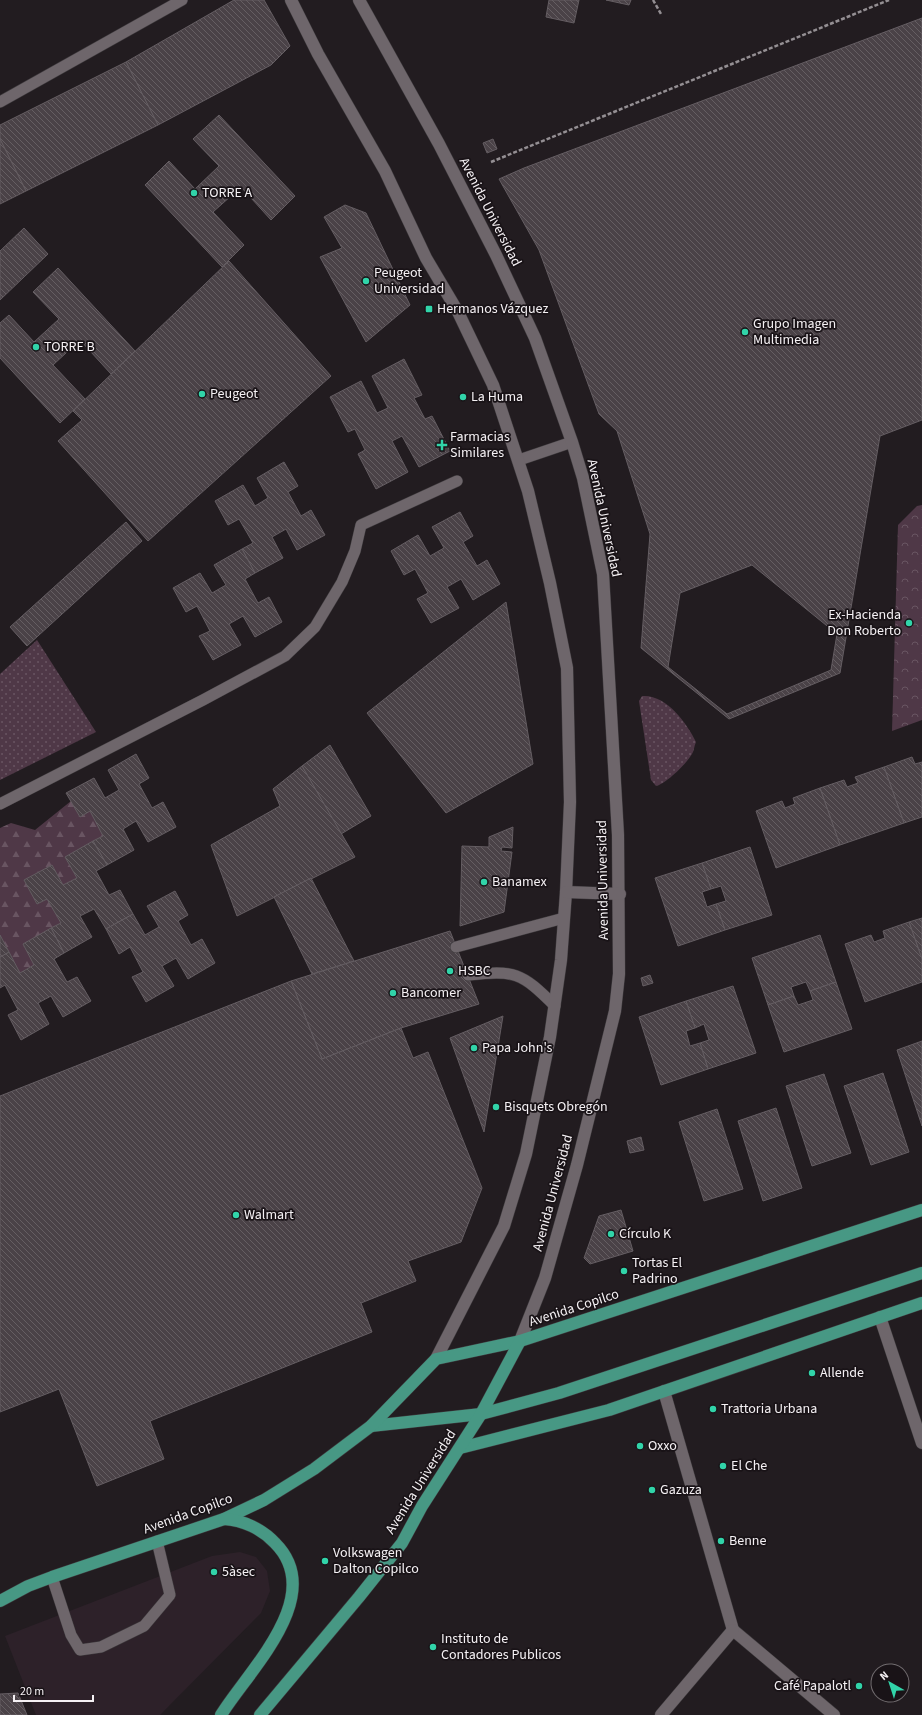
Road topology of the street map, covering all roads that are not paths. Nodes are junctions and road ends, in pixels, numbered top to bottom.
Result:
1 (182, 0) edge
2 (291, 0) edge
3 (359, 0) edge
4 (0, 102) edge
5 (572, 442) junction
6 (518, 460) junction
7 (457, 481) dead end
8 (0, 804) edge
9 (566, 892) junction
10 (620, 894) junction
11 (564, 918) junction
12 (456, 947) dead end
13 (468, 976) dead end
14 (555, 1006) junction
15 (922, 1210) edge
16 (922, 1273) edge
17 (922, 1303) edge
18 (880, 1318) junction
19 (520, 1341) junction
20 (436, 1359) junction
21 (664, 1391) junction
22 (481, 1414) junction
23 (371, 1426) junction
24 (922, 1443) edge
25 (460, 1448) junction
26 (224, 1519) junction
27 (157, 1541) junction
28 (52, 1577) junction
29 (0, 1601) edge
30 (733, 1630) junction
31 (221, 1715) edge
32 (260, 1715) edge
33 (661, 1715) edge
34 (834, 1715) edge

1 - 4 lane
2 - 6 main road
3 - 5 main road, Avenida Universidad
5 - 6 lane
5 - 10 main road, Avenida Universidad
6 - 9 main road
7 - 8 lane
9 - 10 main road
9 - 11 main road
10 - 19 main road, Avenida Universidad
11 - 12 lane
11 - 14 main road
13 - 14 lane
14 - 20 main road
15 - 19 main road, Avenida Copilco
16 - 22 main road
17 - 18 main road
18 - 21 main road
18 - 24 main road
19 - 20 main road, Avenida Copilco
19 - 22 main road, Avenida Universidad
20 - 23 main road, Avenida Copilco
21 - 25 main road
21 - 30 main road
22 - 23 main road
22 - 25 main road, Avenida Universidad
23 - 26 main road, Avenida Copilco
25 - 32 main road, Avenida Universidad
26 - 27 main road, Avenida Copilco
26 - 31 main road
27 - 28 main road, Avenida Copilco
27 - 28 lane
28 - 29 main road, Avenida Copilco
30 - 33 main road
30 - 34 main road

